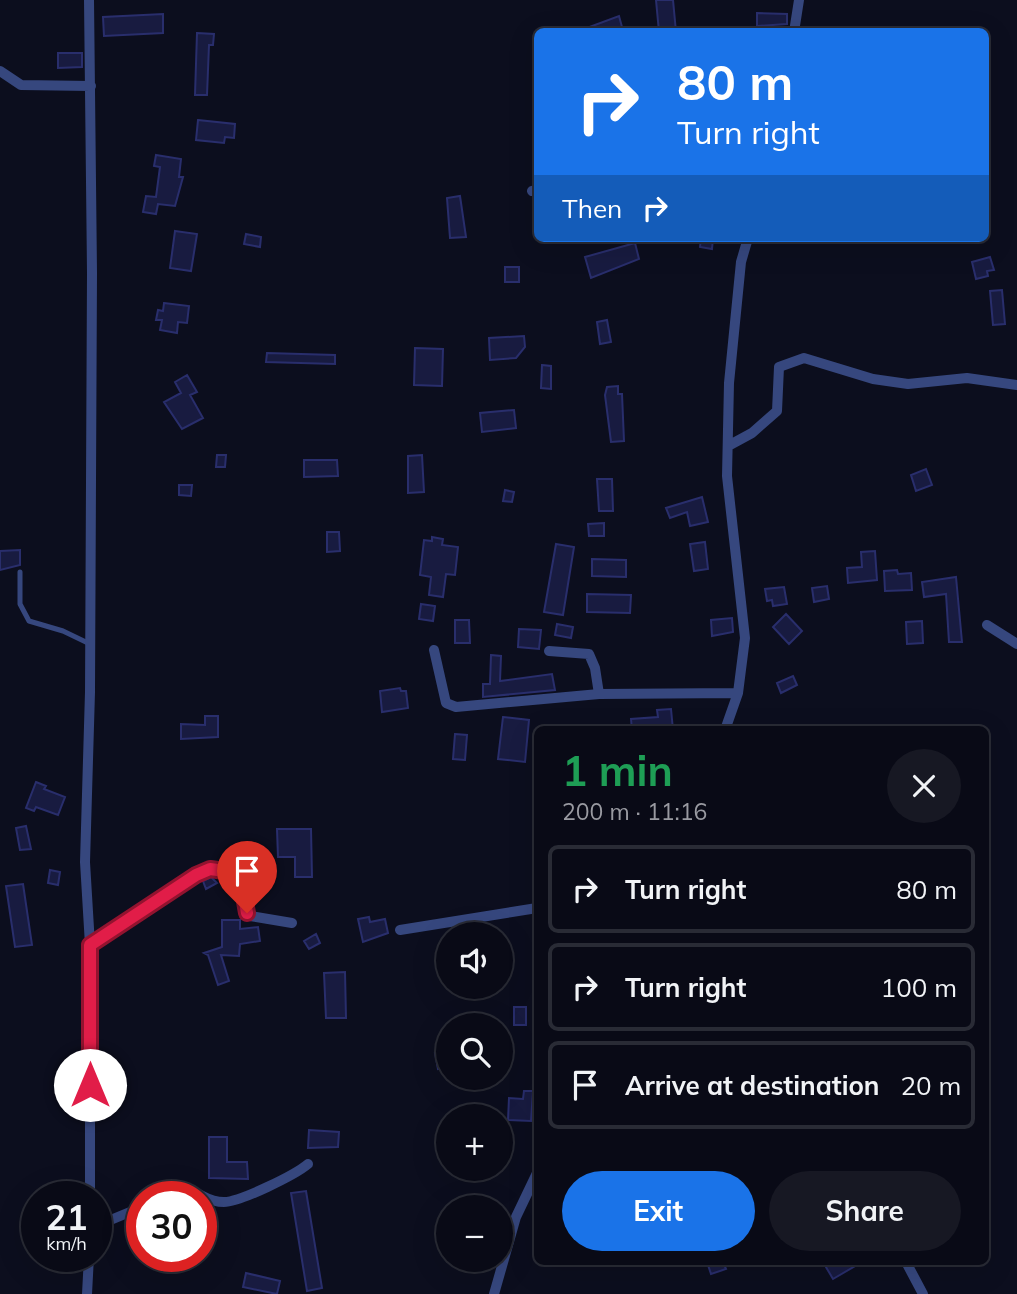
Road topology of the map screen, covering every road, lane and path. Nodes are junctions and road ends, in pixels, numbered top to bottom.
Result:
1 (89, 0) edge
2 (799, 0) edge
3 (795, 28) edge
4 (0, 71) edge
5 (91, 86) junction
6 (747, 242) edge
7 (1017, 385) edge
8 (728, 446) junction
9 (20, 572) dead end
10 (988, 625) dead end
11 (90, 644) junction
12 (1017, 644) edge
13 (434, 650) dead end
14 (549, 651) dead end
15 (738, 693) junction
16 (599, 694) junction
17 (726, 726) edge
18 (534, 908) edge
19 (292, 923) dead end
20 (400, 930) dead end
21 (90, 945) junction
22 (308, 1164) dead end
23 (534, 1179) edge
24 (90, 1181) edge
25 (217, 1199) edge
26 (908, 1265) edge
27 (88, 1272) edge
28 (87, 1294) edge
29 (494, 1294) edge
30 (923, 1294) edge

1 - 5 street
2 - 3 street
4 - 5 street
5 - 11 street
6 - 8 street
7 - 8 street
8 - 15 street
9 - 11 lane
10 - 12 street
11 - 21 street
13 - 16 street
14 - 16 street
15 - 16 street
15 - 17 street
18 - 20 street
19 - 21 street
21 - 24 street
22 - 25 street
23 - 29 street
26 - 30 street
27 - 28 street

